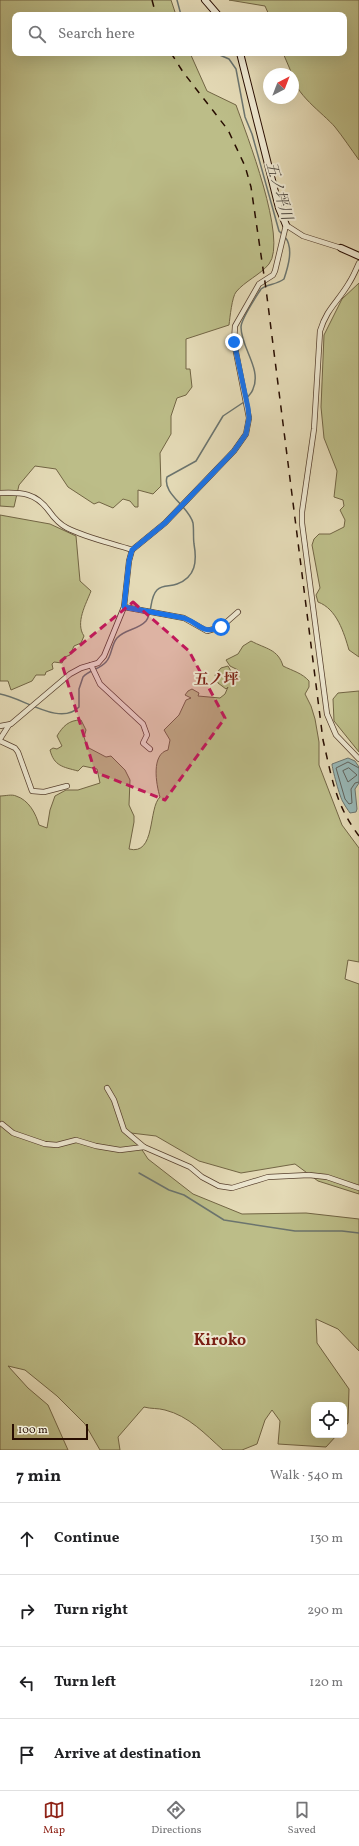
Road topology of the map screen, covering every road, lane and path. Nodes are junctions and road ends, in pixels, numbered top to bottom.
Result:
1 (206, 0) edge
2 (216, 12) edge
3 (241, 56) edge
4 (286, 228) junction
5 (341, 248) joint
6 (359, 256) edge
7 (359, 264) edge
8 (0, 493) edge
9 (132, 550) junction
10 (124, 607) junction
11 (238, 612) dead end
12 (91, 665) junction
13 (8, 725) junction
14 (0, 726) edge
15 (0, 740) edge
16 (150, 749) dead end
17 (358, 758) edge
18 (67, 786) dead end
19 (107, 1088) dead end
20 (2, 1124) dead end
21 (144, 1147) junction
22 (359, 1188) edge

1 - 2 street
3 - 4 street
4 - 5 street
4 - 9 street
5 - 6 street
7 - 17 street
8 - 9 street
9 - 10 street
10 - 11 street
10 - 12 street
12 - 13 street
12 - 16 street
13 - 14 street
13 - 15 street
15 - 18 street
19 - 21 street
20 - 21 street
21 - 22 street

